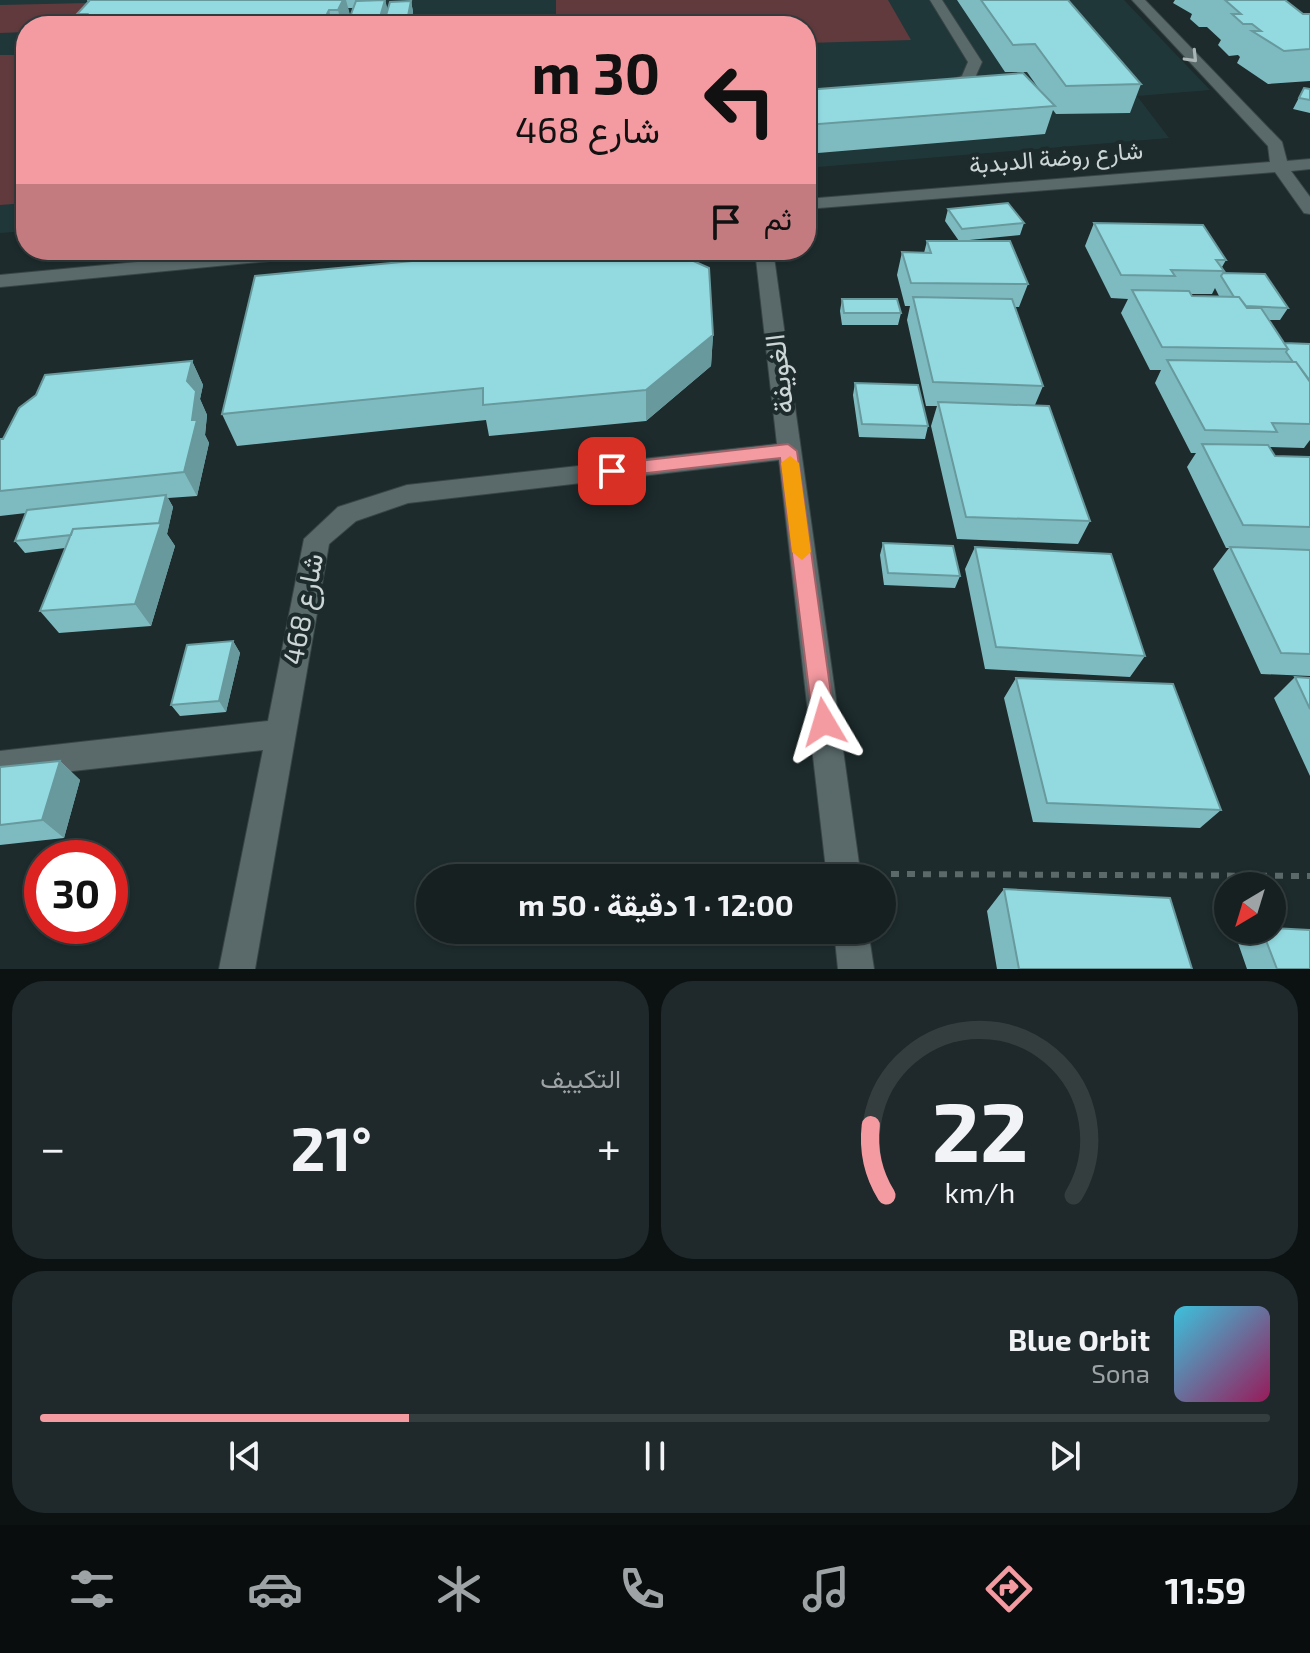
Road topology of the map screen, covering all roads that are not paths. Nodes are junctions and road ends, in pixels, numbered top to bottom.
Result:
1 (936, 0) edge
2 (1138, 0) edge
3 (927, 88) edge
4 (1310, 164) edge
5 (1279, 166) junction
6 (816, 203) edge
7 (1310, 209) edge
8 (218, 260) edge
9 (765, 260) edge
10 (0, 281) edge
11 (788, 451) junction
12 (279, 734) junction
13 (0, 765) edge
14 (842, 864) edge
15 (853, 944) edge
16 (237, 969) edge
17 (856, 969) edge

1 - 3 street
2 -> 5 street
4 - 5 street, شارع روضة الدبدبة
5 - 6 street, شارع روضة الدبدبة
5 - 7 street
8 - 10 street
9 - 11 street, الغويفة
11 - 12 street, شارع 468
11 - 14 street, الغويفة
12 - 13 street
12 - 16 street, شارع 468
15 - 17 street

